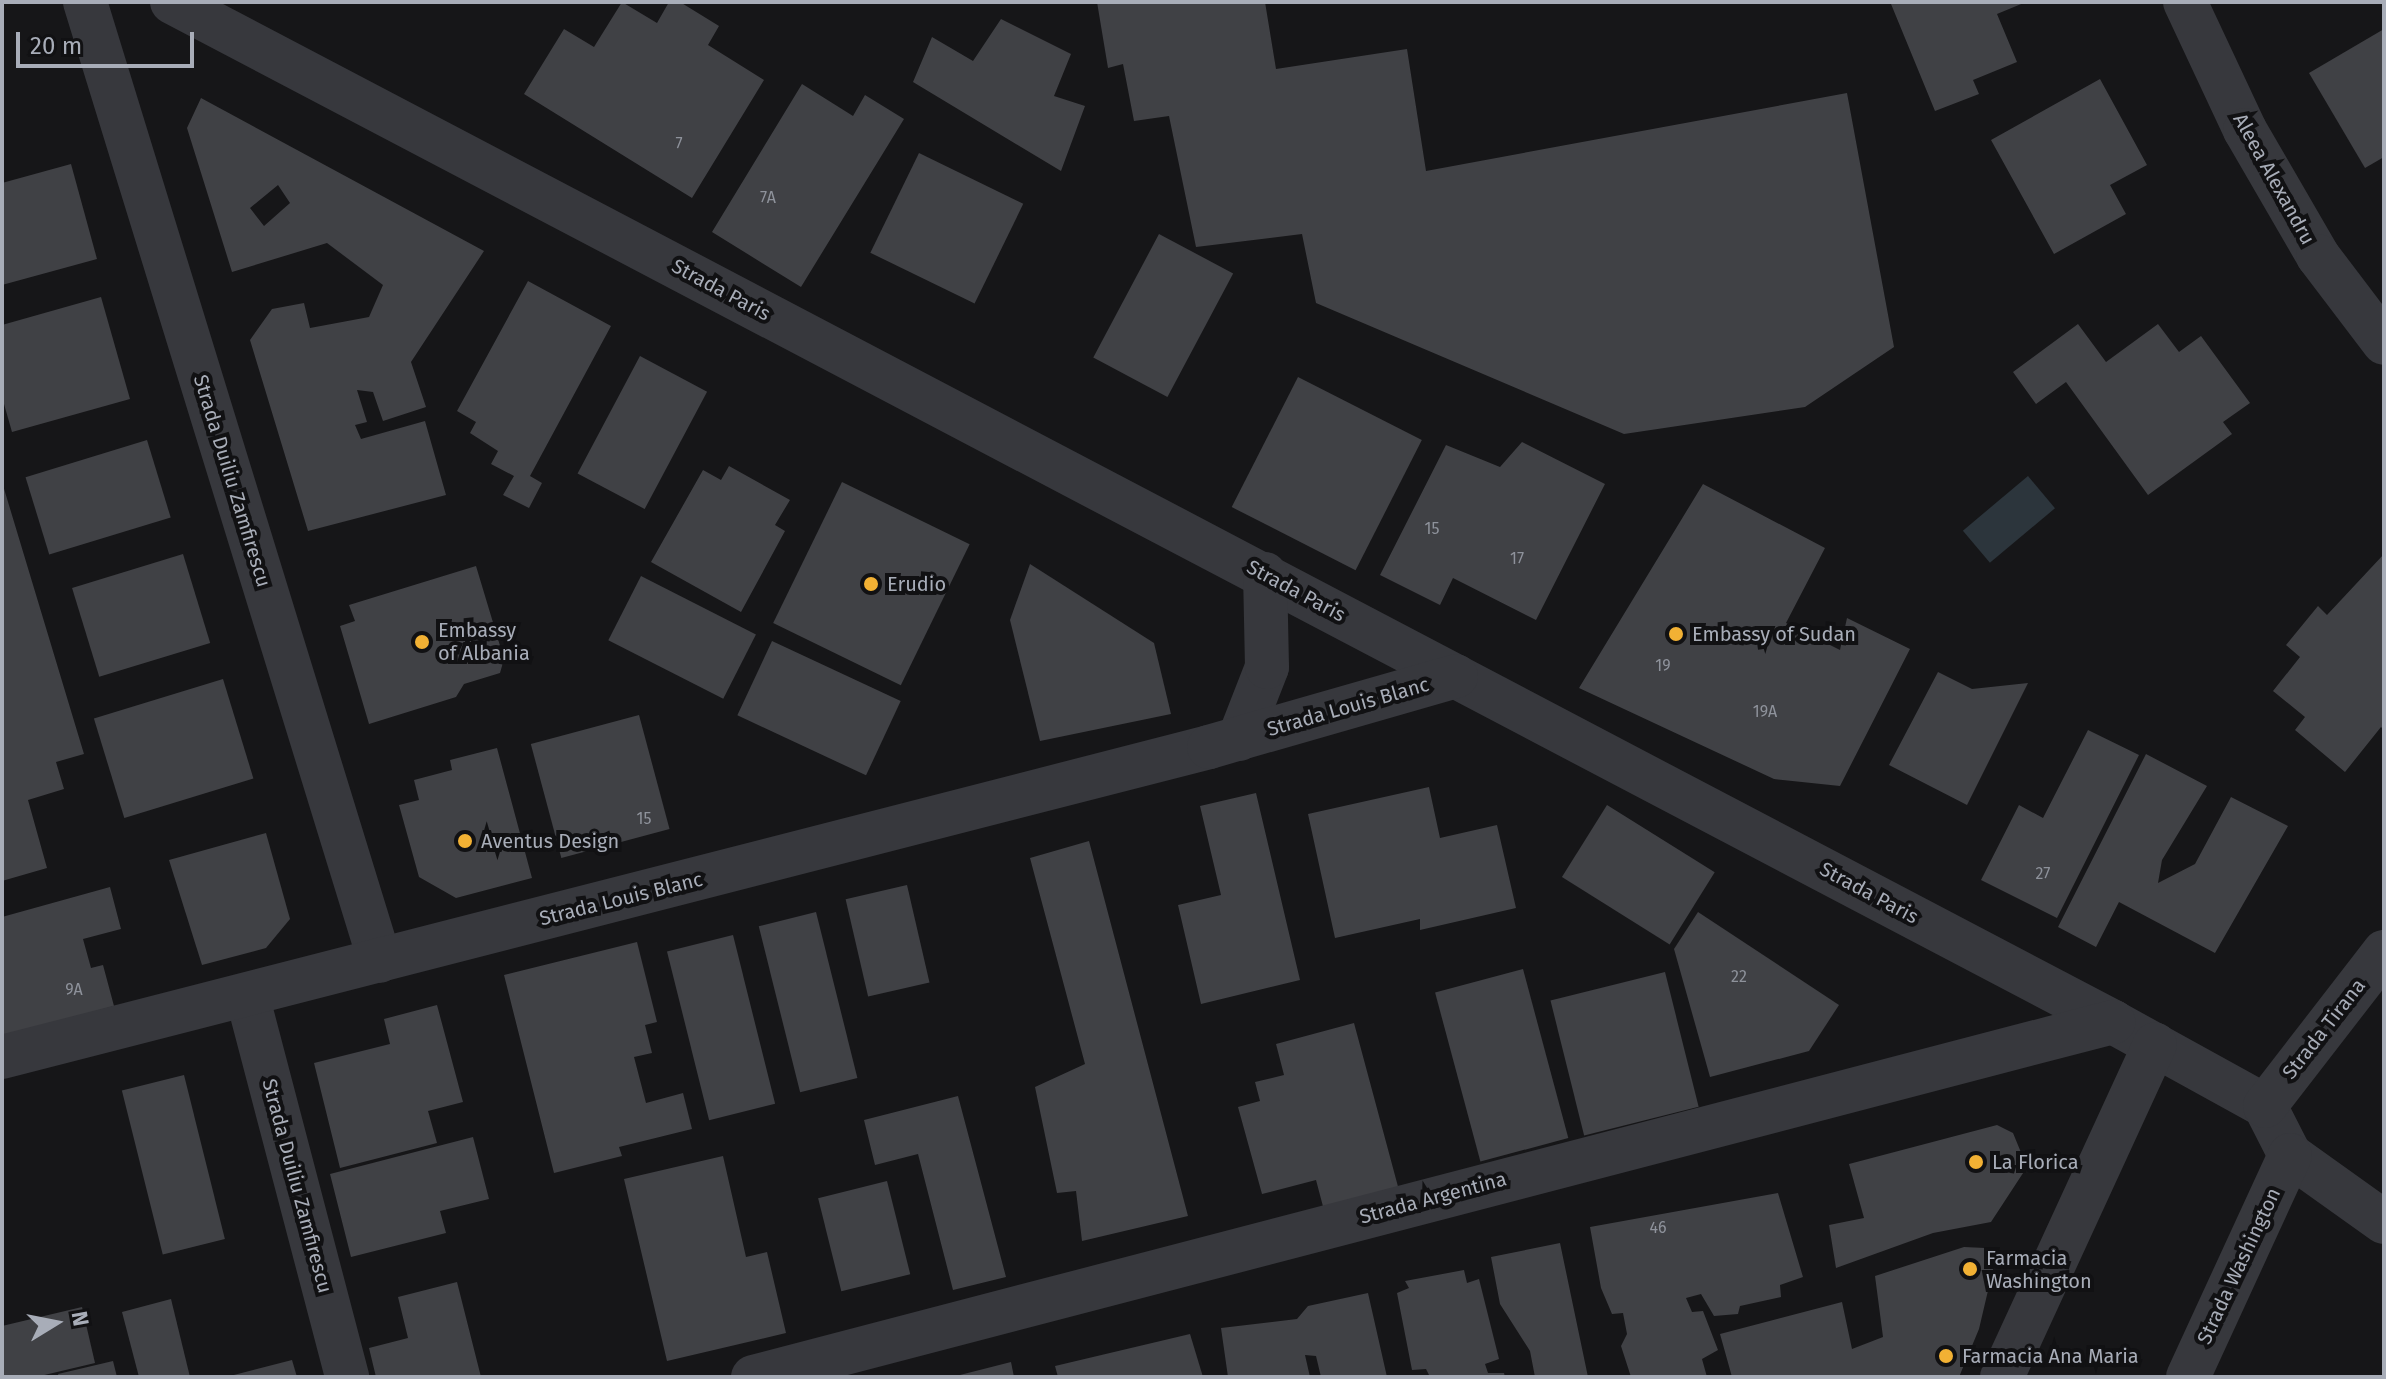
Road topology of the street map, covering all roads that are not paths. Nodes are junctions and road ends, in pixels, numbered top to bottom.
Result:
1 (85, 2) edge
2 (172, 2) edge
3 (2185, 2) edge
4 (2384, 343) edge
5 (1265, 574) junction
6 (1456, 676) junction
7 (1239, 739) junction
8 (2384, 952) edge
9 (380, 961) junction
10 (247, 995) junction
11 (2113, 1022) junction
12 (2155, 1045) junction
13 (2, 1057) edge
14 (2265, 1106) junction
15 (2290, 1155) junction
16 (2384, 1222) edge
17 (347, 1377) edge
18 (753, 1377) edge
19 (2002, 1377) edge
20 (2188, 1377) edge

1 - 9 street, Strada Duiliu Zamfirescu
2 - 5 street, Strada Paris
3 - 4 street, Aleea Alexandru
5 - 6 street, Strada Paris
5 - 7 street, Strada Louis Blanc
6 - 7 street, Strada Louis Blanc
6 - 11 street, Strada Paris
7 - 9 street, Strada Louis Blanc
8 - 14 street, Strada Tirana
9 - 10 street, Strada Louis Blanc
10 - 13 street, Strada Louis Blanc
10 - 17 street, Strada Duiliu Zamfirescu
11 - 12 street, Strada Paris
11 - 18 street, Strada Argentina
12 - 14 street, Strada Paris
12 - 19 street
14 - 15 street
15 - 16 street
15 - 20 street, Strada Washington

